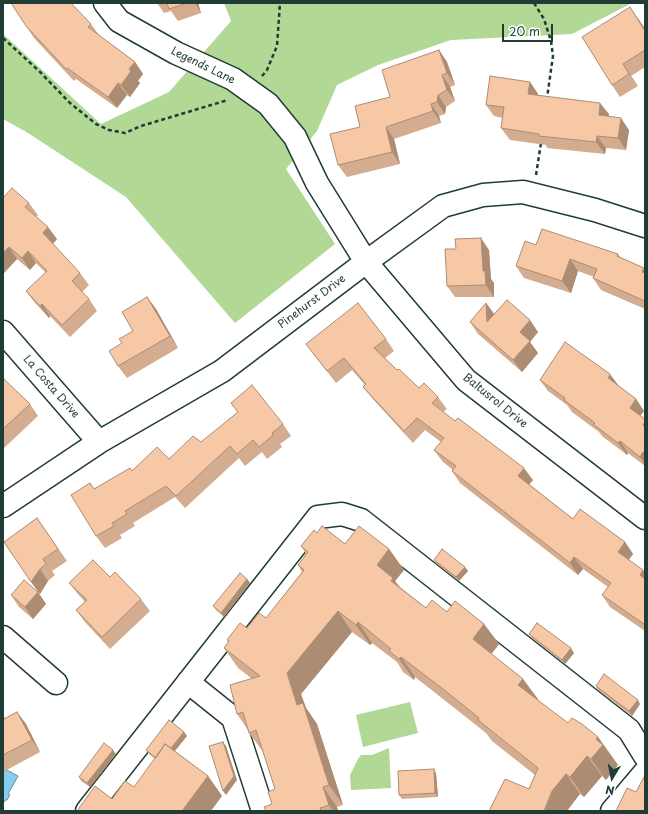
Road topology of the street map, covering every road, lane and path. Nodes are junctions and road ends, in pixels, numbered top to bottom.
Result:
1 (105, 3) edge
2 (280, 3) edge
3 (534, 3) edge
4 (3, 38) edge
5 (258, 81) dead end
6 (233, 98) dead end
7 (546, 101) edge
8 (541, 139) edge
9 (536, 177) dead end
10 (645, 226) edge
11 (366, 262) junction
12 (3, 332) edge
13 (99, 442) junction
14 (3, 506) edge
15 (645, 518) edge
16 (3, 637) edge
17 (188, 682) junction
18 (56, 683) dead end
19 (645, 756) edge
20 (645, 772) edge
21 (87, 811) edge
22 (263, 811) edge
23 (612, 811) edge

1 - 11 street, Legends Lane
2 - 5 path
3 - 7 path
4 - 6 path
8 - 9 path
10 - 11 street, Pinehurst Drive
11 - 13 street, Pinehurst Drive
11 - 15 street, Baltusrol Drive
12 - 13 street, La Costa Drive
13 - 14 street, Pinehurst Drive
16 - 18 street
17 - 19 street
17 - 21 street
17 - 22 street
20 - 23 street

